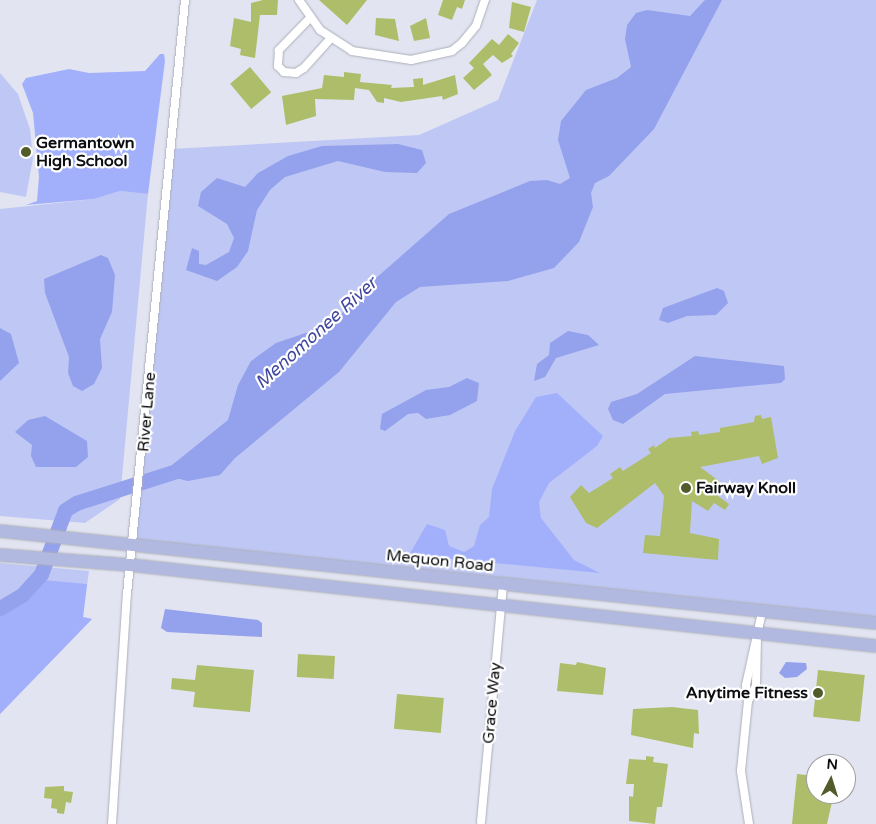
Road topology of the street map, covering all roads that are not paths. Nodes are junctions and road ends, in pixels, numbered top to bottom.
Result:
1 (184, 0) edge
2 (299, 0) edge
3 (485, 0) edge
4 (310, 18) junction
5 (330, 39) junction
6 (0, 531) edge
7 (134, 543) junction
8 (0, 555) edge
9 (303, 562) junction
10 (130, 565) junction
11 (301, 583) junction
12 (503, 584) junction
13 (501, 604) junction
14 (762, 612) junction
15 (876, 623) edge
16 (757, 634) junction
17 (876, 646) edge
18 (481, 822) dead end
19 (112, 824) edge
20 (749, 824) edge

1 - 7 street, River Lane
2 - 4 street
3 - 5 street
4 - 5 street
4 - 5 street
6 - 7 main road, Mequon Road
7 - 9 main road, Mequon Road
7 - 10 street, River Lane
8 - 10 main road
9 - 11 main road
9 - 12 main road, Mequon Road
10 - 11 main road
10 - 19 street, River Lane
11 - 13 main road
12 - 13 street, Grace Way
12 - 14 main road, Mequon Road
13 - 16 main road
13 - 18 street, Grace Way
14 - 15 main road, Mequon Road
14 - 16 street
16 - 17 main road
16 - 20 street

